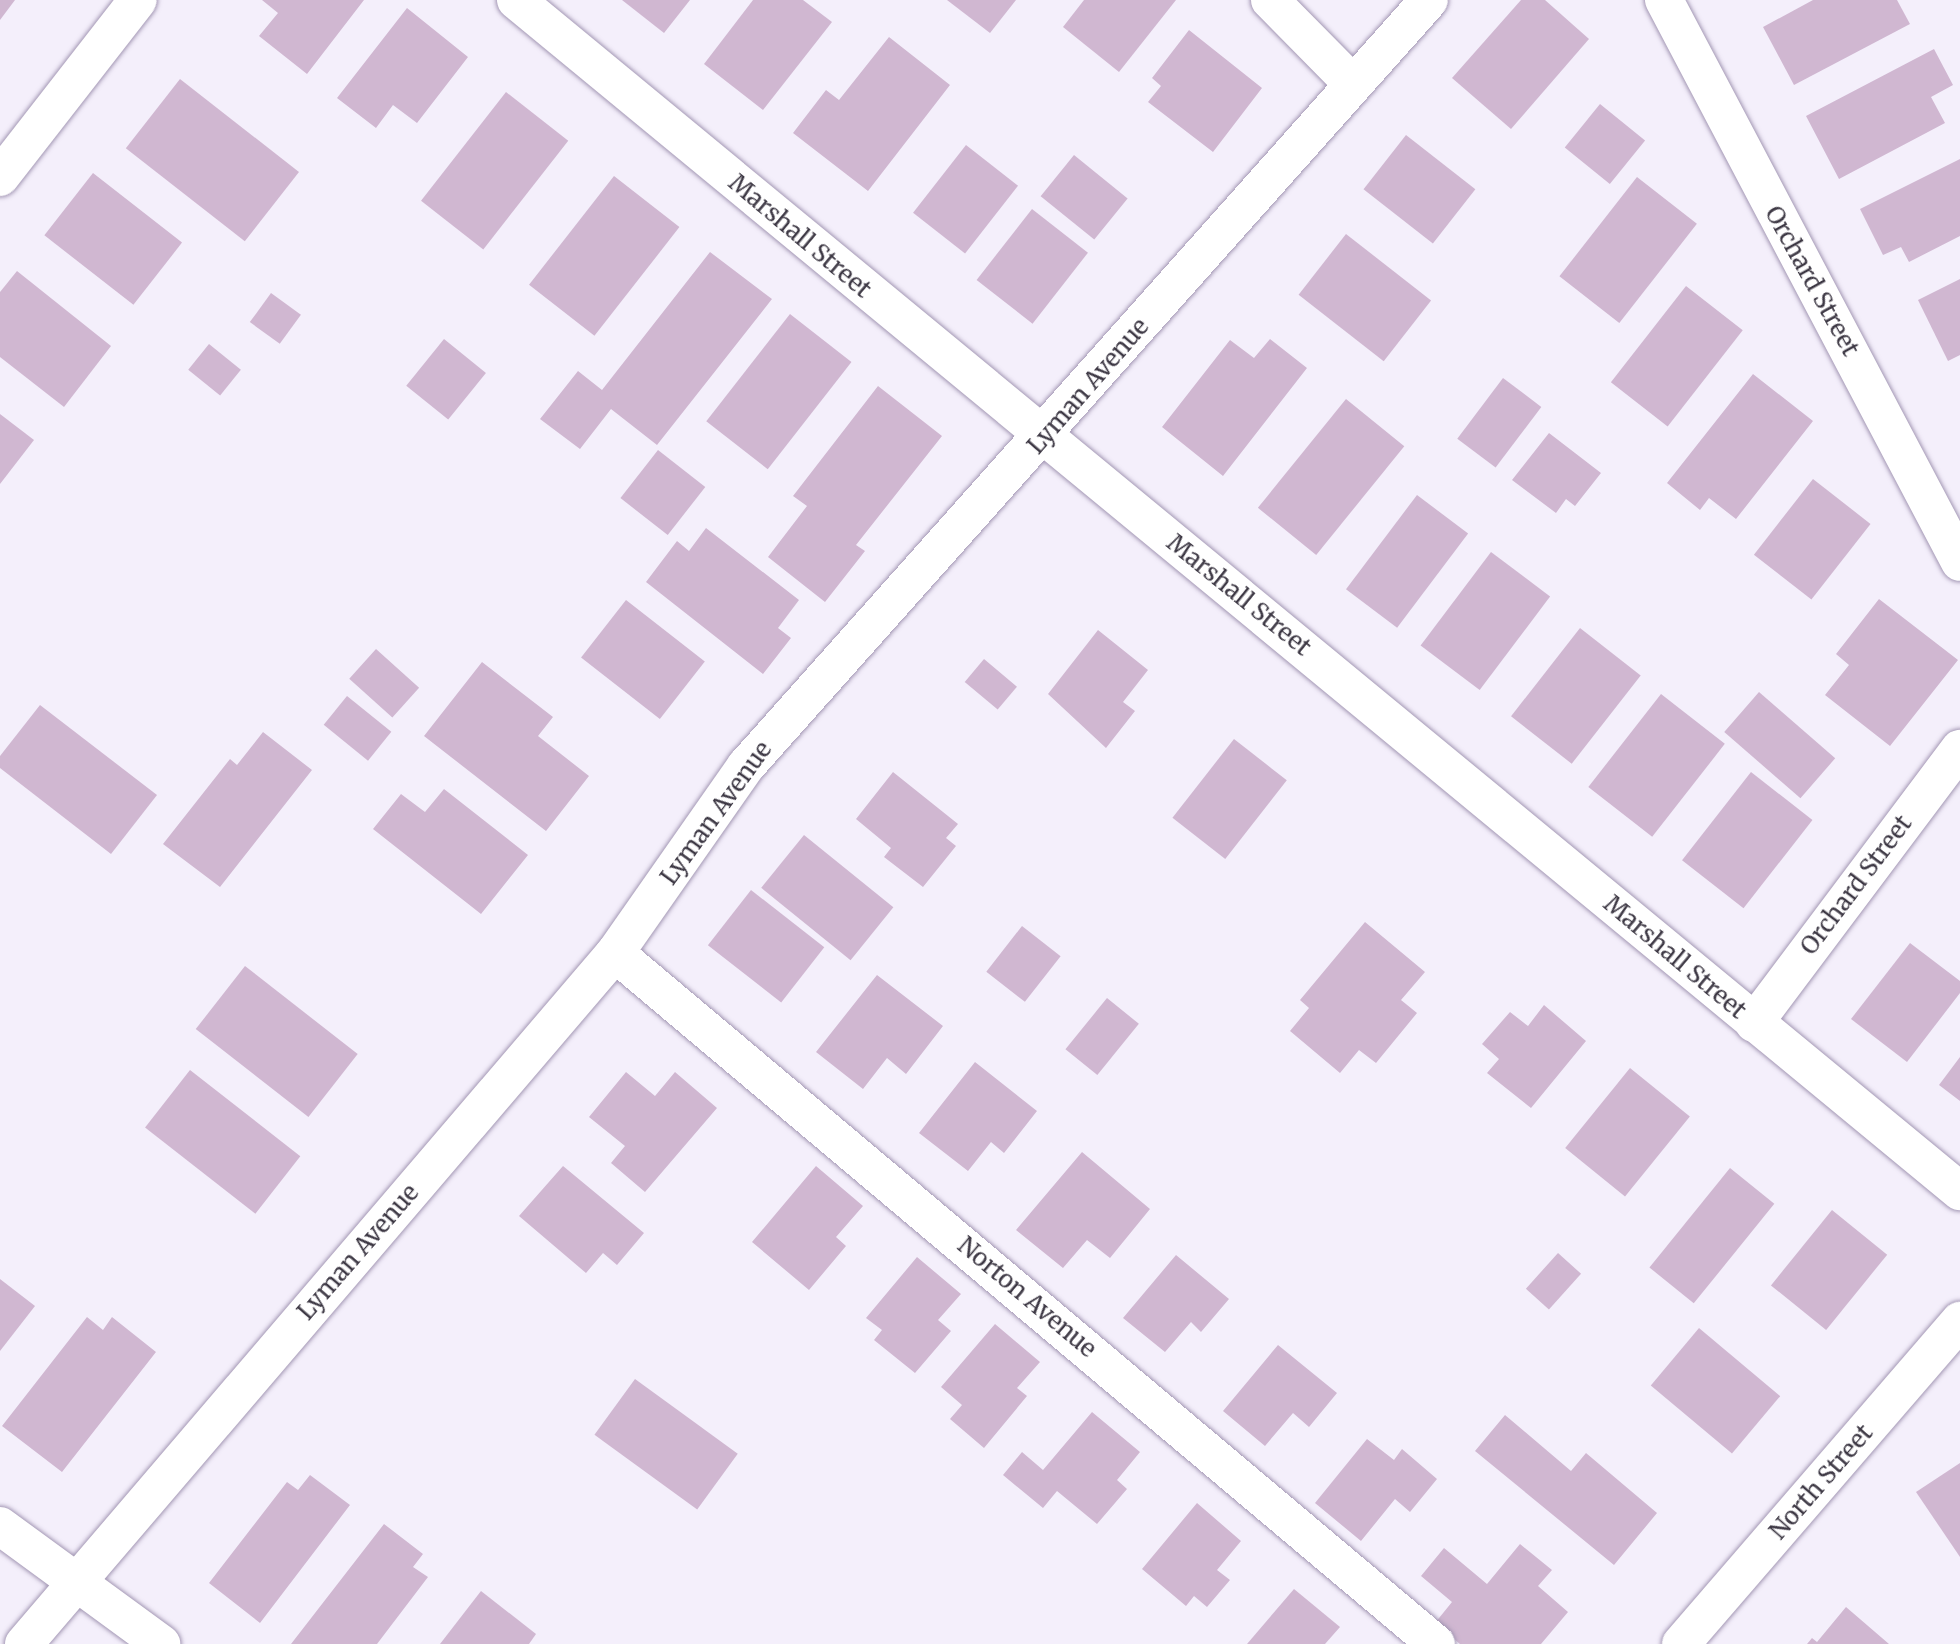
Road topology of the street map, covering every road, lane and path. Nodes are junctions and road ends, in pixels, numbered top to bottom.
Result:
1 (138, 0) edge
2 (516, 0) edge
3 (1270, 0) edge
4 (1429, 0) edge
5 (1664, 0) edge
6 (1350, 82) junction
7 (0, 177) edge
8 (1043, 438) junction
9 (1960, 562) edge
10 (1960, 749) edge
11 (615, 953) junction
12 (1754, 1023) junction
13 (1960, 1191) edge
14 (1960, 1321) edge
15 (0, 1526) edge
16 (76, 1581) junction
17 (24, 1644) edge
18 (161, 1644) edge
19 (1436, 1644) edge
20 (1681, 1644) edge

1 - 7 street
2 - 8 street, Marshall Street
3 - 6 street
4 - 6 street, Lyman Avenue
5 - 9 street, Orchard Street
6 - 8 street, Lyman Avenue
8 - 11 street, Lyman Avenue
8 - 12 street, Marshall Street
10 - 12 street, Orchard Street
11 - 16 street, Lyman Avenue
11 - 19 street, Norton Avenue
12 - 13 street, Marshall Street
14 - 20 street, North Street
15 - 16 street
16 - 17 street, Lyman Avenue
16 - 18 street

